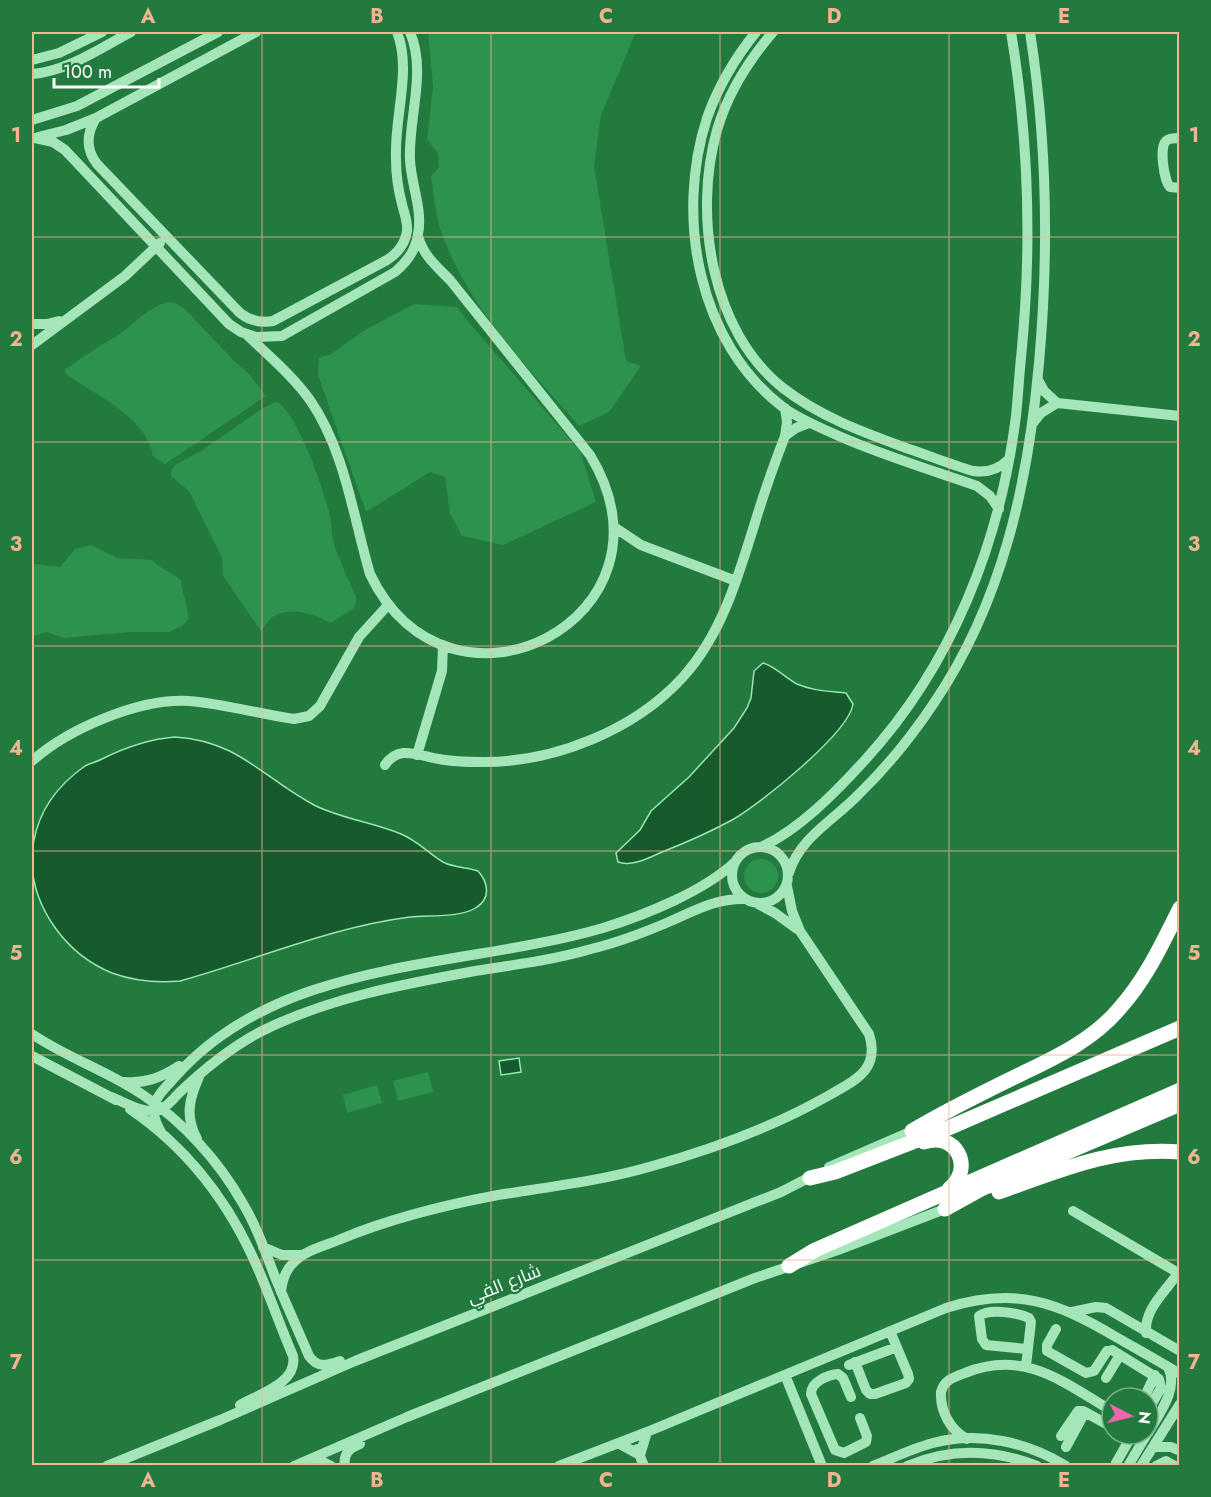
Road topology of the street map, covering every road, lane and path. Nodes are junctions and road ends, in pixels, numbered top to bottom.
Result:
1 (102, 32) edge
2 (131, 32) edge
3 (218, 32) edge
4 (256, 32) edge
5 (397, 32) edge
6 (410, 32) edge
7 (756, 32) edge
8 (773, 32) edge
9 (1011, 32) edge
10 (1030, 32) edge
11 (32, 60) edge
12 (32, 74) edge
13 (96, 118) junction
14 (32, 120) edge
15 (33, 138) edge
16 (1179, 138) edge
17 (1179, 188) edge
18 (166, 236) junction
19 (418, 236) junction
20 (157, 247) junction
21 (399, 250) junction
22 (412, 254) junction
23 (435, 265) junction
24 (71, 317) junction
25 (32, 324) edge
26 (246, 334) junction
27 (282, 336) junction
28 (32, 345) edge
29 (277, 363) junction
30 (1038, 380) junction
31 (1057, 403) junction
32 (784, 408) junction
33 (1179, 416) edge
34 (809, 423) junction
35 (1033, 423) junction
36 (785, 436) junction
37 (1008, 460) junction
38 (999, 509) junction
39 (614, 528) junction
40 (613, 542) junction
41 (641, 545) junction
42 (736, 581) junction
43 (388, 604) junction
44 (443, 645) junction
45 (459, 649) junction
46 (442, 671) junction
47 (417, 755) junction
48 (32, 761) edge
49 (385, 765) dead end
50 (761, 847) junction
51 (736, 861) junction
52 (789, 873) junction
53 (787, 886) junction
54 (745, 899) junction
55 (758, 904) junction
56 (1179, 908) edge
57 (800, 931) junction
58 (495, 938) dead end
59 (498, 949) junction
60 (423, 950) dead end
61 (426, 961) junction
62 (1179, 1017) edge
63 (1179, 1028) edge
64 (32, 1034) edge
65 (200, 1052) junction
66 (32, 1056) edge
67 (200, 1074) junction
68 (120, 1081) junction
69 (1179, 1090) edge
70 (111, 1097) junction
71 (1179, 1104) edge
72 (156, 1108) junction
73 (912, 1131) junction
74 (162, 1134) junction
75 (200, 1144) junction
76 (896, 1148) junction
77 (1179, 1152) edge
78 (810, 1178) junction
79 (947, 1191) junction
80 (945, 1209) junction
81 (1073, 1211) dead end
82 (263, 1247) junction
83 (303, 1255) junction
84 (789, 1266) junction
85 (1176, 1272) edge
86 (281, 1292) junction
87 (986, 1299) junction
88 (1072, 1312) junction
89 (988, 1313) junction
90 (1147, 1319) junction
91 (1132, 1324) junction
92 (1056, 1329) dead end
93 (890, 1331) junction
94 (1146, 1333) junction
95 (1119, 1338) junction
96 (897, 1347) junction
97 (1028, 1349) junction
98 (1179, 1351) edge
99 (1113, 1352) junction
100 (1062, 1360) junction
101 (355, 1361) junction
102 (852, 1364) junction
103 (1026, 1366) junction
104 (1168, 1367) junction
105 (1179, 1374) edge
106 (785, 1375) junction
107 (1053, 1376) junction
108 (1101, 1377) dead end
109 (854, 1384) dead end
110 (1179, 1385) edge
111 (1156, 1386) edge
112 (851, 1397) dead end
113 (1090, 1398) junction
114 (1179, 1398) edge
115 (1160, 1403) edge
116 (1100, 1404) edge
117 (1160, 1404) edge
118 (1179, 1404) edge
119 (1160, 1406) edge
120 (1160, 1407) edge
121 (1084, 1412) junction
122 (820, 1415) junction
123 (860, 1418) dead end
124 (220, 1420) junction
125 (947, 1420) junction
126 (1100, 1421) edge
127 (804, 1422) junction
128 (393, 1423) junction
129 (647, 1432) junction
130 (1061, 1436) dead end
131 (633, 1437) junction
132 (967, 1439) junction
133 (1160, 1439) edge
134 (943, 1441) junction
135 (618, 1443) junction
136 (1125, 1446) edge
137 (1140, 1446) edge
138 (1066, 1447) dead end
139 (1153, 1447) joint
140 (1175, 1449) edge
141 (893, 1458) junction
142 (642, 1460) edge
143 (1113, 1462) dead end
144 (1172, 1465) edge
145 (108, 1466) edge
146 (294, 1466) edge
147 (310, 1466) edge
148 (332, 1466) edge
149 (345, 1466) edge
150 (559, 1466) edge
151 (822, 1466) edge
152 (873, 1466) edge
153 (882, 1466) edge
154 (907, 1466) edge
155 (1037, 1466) edge
156 (1066, 1466) edge
157 (1128, 1466) edge
158 (1141, 1466) edge
159 (1156, 1466) edge

1 - 11 street
2 - 12 street
3 - 14 street
4 - 13 street
5 - 21 street
6 - 19 street
7 - 32 street
8 - 37 street
9 - 37 street
10 - 30 street
13 - 15 street
13 - 18 street
15 - 20 street
16 - 17 street
18 - 20 street
18 - 21 street
19 - 22 street
19 - 23 street
20 - 24 street
20 - 26 street
21 - 22 street
22 - 23 street
22 - 27 street
23 - 39 street
24 - 25 street
24 - 28 street
26 - 27 street
26 - 29 street
27 - 29 street
29 - 43 street
30 - 31 street
30 - 35 street
31 - 33 street
31 - 35 street
32 - 34 street
32 - 36 street
34 - 36 street
34 - 38 street
35 - 52 street
36 - 42 street
37 - 38 street
38 - 50 street
39 - 40 street
39 - 41 street
40 - 41 street
40 - 45 street
41 - 42 street
42 - 47 street
43 - 44 street
43 - 48 street
44 - 45 street
44 - 46 street
45 - 46 street
46 - 47 street
47 - 49 street
50 - 51 street
50 - 52 street
51 - 54 street
51 - 59 street
52 - 53 street
53 - 55 street
53 - 57 street
54 - 55 street
54 - 67 street
55 - 57 street
56 - 73 highway
57 - 83 street
58 - 59 street
59 - 61 street
60 - 61 street
61 - 65 street
62 - 73 highway
63 - 76 highway
64 - 68 street
65 - 68 street
65 - 72 street
66 - 70 street
67 - 72 street
67 - 75 street
68 - 72 street
69 - 79 highway
70 - 72 street
70 - 74 street
71 - 80 highway
72 - 74 street
72 - 75 street
73 - 78 street, شارع الفي
74 - 124 street
75 - 82 street
76 - 78 highway
76 - 79 highway
77 - 80 highway
78 - 101 street, شارع الفي
79 - 84 highway
80 - 84 street
81 - 85 street
82 - 83 street
82 - 86 street
83 - 86 street
84 - 128 street
85 - 90 street
86 - 101 street
87 - 88 street
87 - 89 street
87 - 93 street
88 - 91 street
88 - 95 street
89 - 97 street
89 - 97 street
90 - 91 street
90 - 94 street
91 - 94 street
92 - 100 street
93 - 96 street
93 - 106 street
94 - 98 street
95 - 99 street
95 - 104 street
96 - 102 street
96 - 102 street
97 - 103 street
99 - 100 street
99 - 108 street
99 - 111 street
100 - 107 street
101 - 124 street, شارع الفي
102 - 109 street
103 - 107 street
103 - 125 street
104 - 105 street
104 - 115 street
106 - 127 street
106 - 129 street
107 - 113 street
110 - 117 street
112 - 122 street
113 - 116 street
113 - 121 street
114 - 119 street
118 - 120 street
121 - 126 street
121 - 130 street
121 - 138 street
122 - 123 street
122 - 127 street
124 - 145 street, شارع الفي
125 - 132 street
125 - 134 street
127 - 151 street
128 - 146 street
128 - 149 street
129 - 131 street
129 - 142 street
131 - 135 street
131 - 142 street
132 - 134 street
132 - 156 street
133 - 140 street
134 - 141 street
135 - 142 street
135 - 150 street
136 - 143 street
137 - 157 street
139 - 140 street
139 - 158 street
141 - 152 street
141 - 153 street
144 - 159 street
147 - 148 street
154 - 155 street

